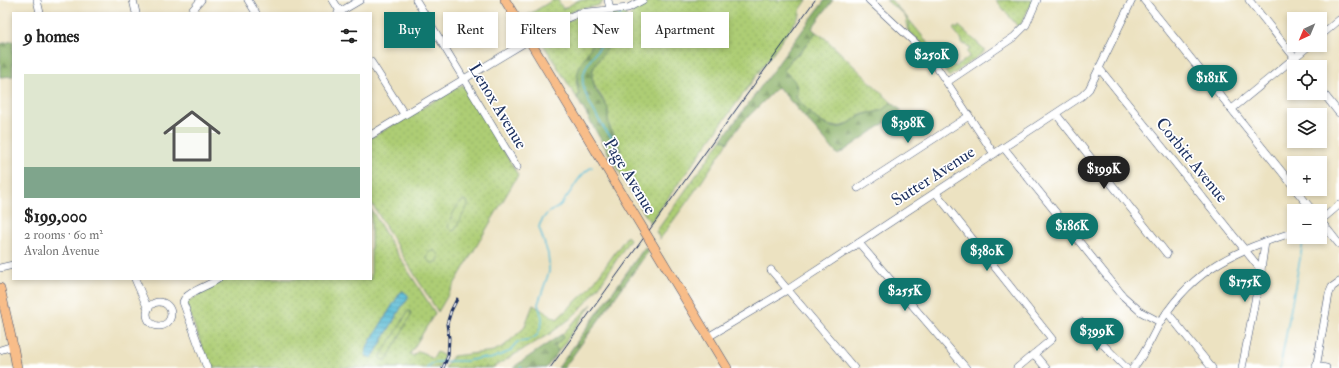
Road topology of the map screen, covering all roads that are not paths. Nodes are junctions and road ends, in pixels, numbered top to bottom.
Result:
1 (37, 0) edge
2 (133, 0) edge
3 (201, 0) edge
4 (248, 0) edge
5 (333, 0) edge
6 (360, 0) edge
7 (416, 0) edge
8 (505, 0) edge
9 (608, 0) edge
10 (643, 0) edge
11 (869, 0) edge
12 (1037, 0) edge
13 (1132, 0) edge
14 (1144, 0) edge
15 (1249, 0) edge
16 (610, 9) junction
17 (40, 12) edge
18 (136, 12) edge
19 (191, 12) edge
20 (255, 12) edge
21 (339, 12) edge
22 (342, 12) edge
23 (512, 12) edge
24 (570, 16) edge
25 (1339, 20) edge
26 (1327, 30) edge
27 (516, 48) edge
28 (534, 48) edge
29 (1302, 52) edge
30 (1295, 58) junction
31 (372, 64) edge
32 (1099, 68) junction
33 (464, 79) junction
34 (947, 82) junction
35 (1327, 97) edge
36 (1232, 109) junction
37 (1339, 112) edge
38 (404, 114) junction
39 (1056, 114) junction
40 (969, 116) junction
41 (372, 134) edge
42 (1004, 148) junction
43 (994, 154) junction
44 (517, 167) dead end
45 (1287, 178) edge
46 (858, 188) dead end
47 (936, 193) junction
48 (1301, 196) edge
49 (1308, 204) edge
50 (1339, 205) edge
51 (1327, 214) edge
52 (1327, 229) edge
53 (1287, 234) edge
54 (1265, 242) junction
55 (859, 243) junction
56 (1339, 244) edge
57 (1244, 249) junction
58 (1168, 254) dead end
59 (12, 266) edge
60 (0, 268) edge
61 (771, 270) dead end
62 (1261, 270) junction
63 (135, 280) edge
64 (217, 280) edge
65 (1339, 282) edge
66 (0, 288) edge
67 (787, 290) junction
68 (148, 309) dead end
69 (1167, 312) junction
70 (1081, 322) dead end
71 (1160, 322) junction
72 (708, 337) junction
73 (13, 346) junction
74 (0, 350) edge
75 (1034, 354) junction
76 (1316, 367) edge
77 (17, 368) edge
78 (207, 368) edge
79 (727, 368) edge
80 (854, 368) edge
81 (966, 368) edge
82 (1017, 368) edge
83 (1046, 368) edge
84 (1126, 368) edge
85 (1133, 368) edge
86 (1212, 368) edge
87 (1242, 368) edge
88 (1326, 368) edge

1 - 17 street
2 - 18 street
3 - 19 street
4 - 20 street
5 - 21 street
6 - 22 street
7 - 33 street, Lenox Avenue
8 - 23 main road, Page Avenue
9 - 16 street
10 - 16 street
11 - 34 street
12 - 34 street
13 - 32 street, Sutter Avenue
14 - 36 street
15 - 30 street
16 - 24 street
25 - 26 street
27 - 33 street
28 - 72 main road, Page Avenue, bridge
29 - 30 street
30 - 36 street
31 - 38 street
32 - 39 street, Sutter Avenue
32 - 57 street, Corbitt Avenue
33 - 38 street
33 - 44 street, Lenox Avenue
34 - 40 street
35 - 37 street
36 - 45 street
38 - 41 street
39 - 42 street, Sutter Avenue
39 - 58 street
40 - 43 street
40 - 46 street
42 - 43 street, Sutter Avenue
42 - 71 street
43 - 47 street, Sutter Avenue
47 - 55 street, Sutter Avenue
47 - 75 street
48 - 49 street
50 - 51 street
52 - 56 street
53 - 54 street
54 - 57 street
54 - 62 street
55 - 67 street, Sutter Avenue
55 - 81 street
57 - 62 street, Corbitt Avenue
57 - 69 street
59 - 60 street
61 - 67 street
62 - 87 street
63 - 68 street
64 - 78 street
65 - 76 street
66 - 73 main road
67 - 72 street, Sutter Avenue
67 - 80 street
69 - 71 street
69 - 86 street
70 - 84 street
71 - 85 street
72 - 79 main road, Page Avenue
73 - 74 street
73 - 77 main road
75 - 82 street
75 - 83 street
76 - 88 street

